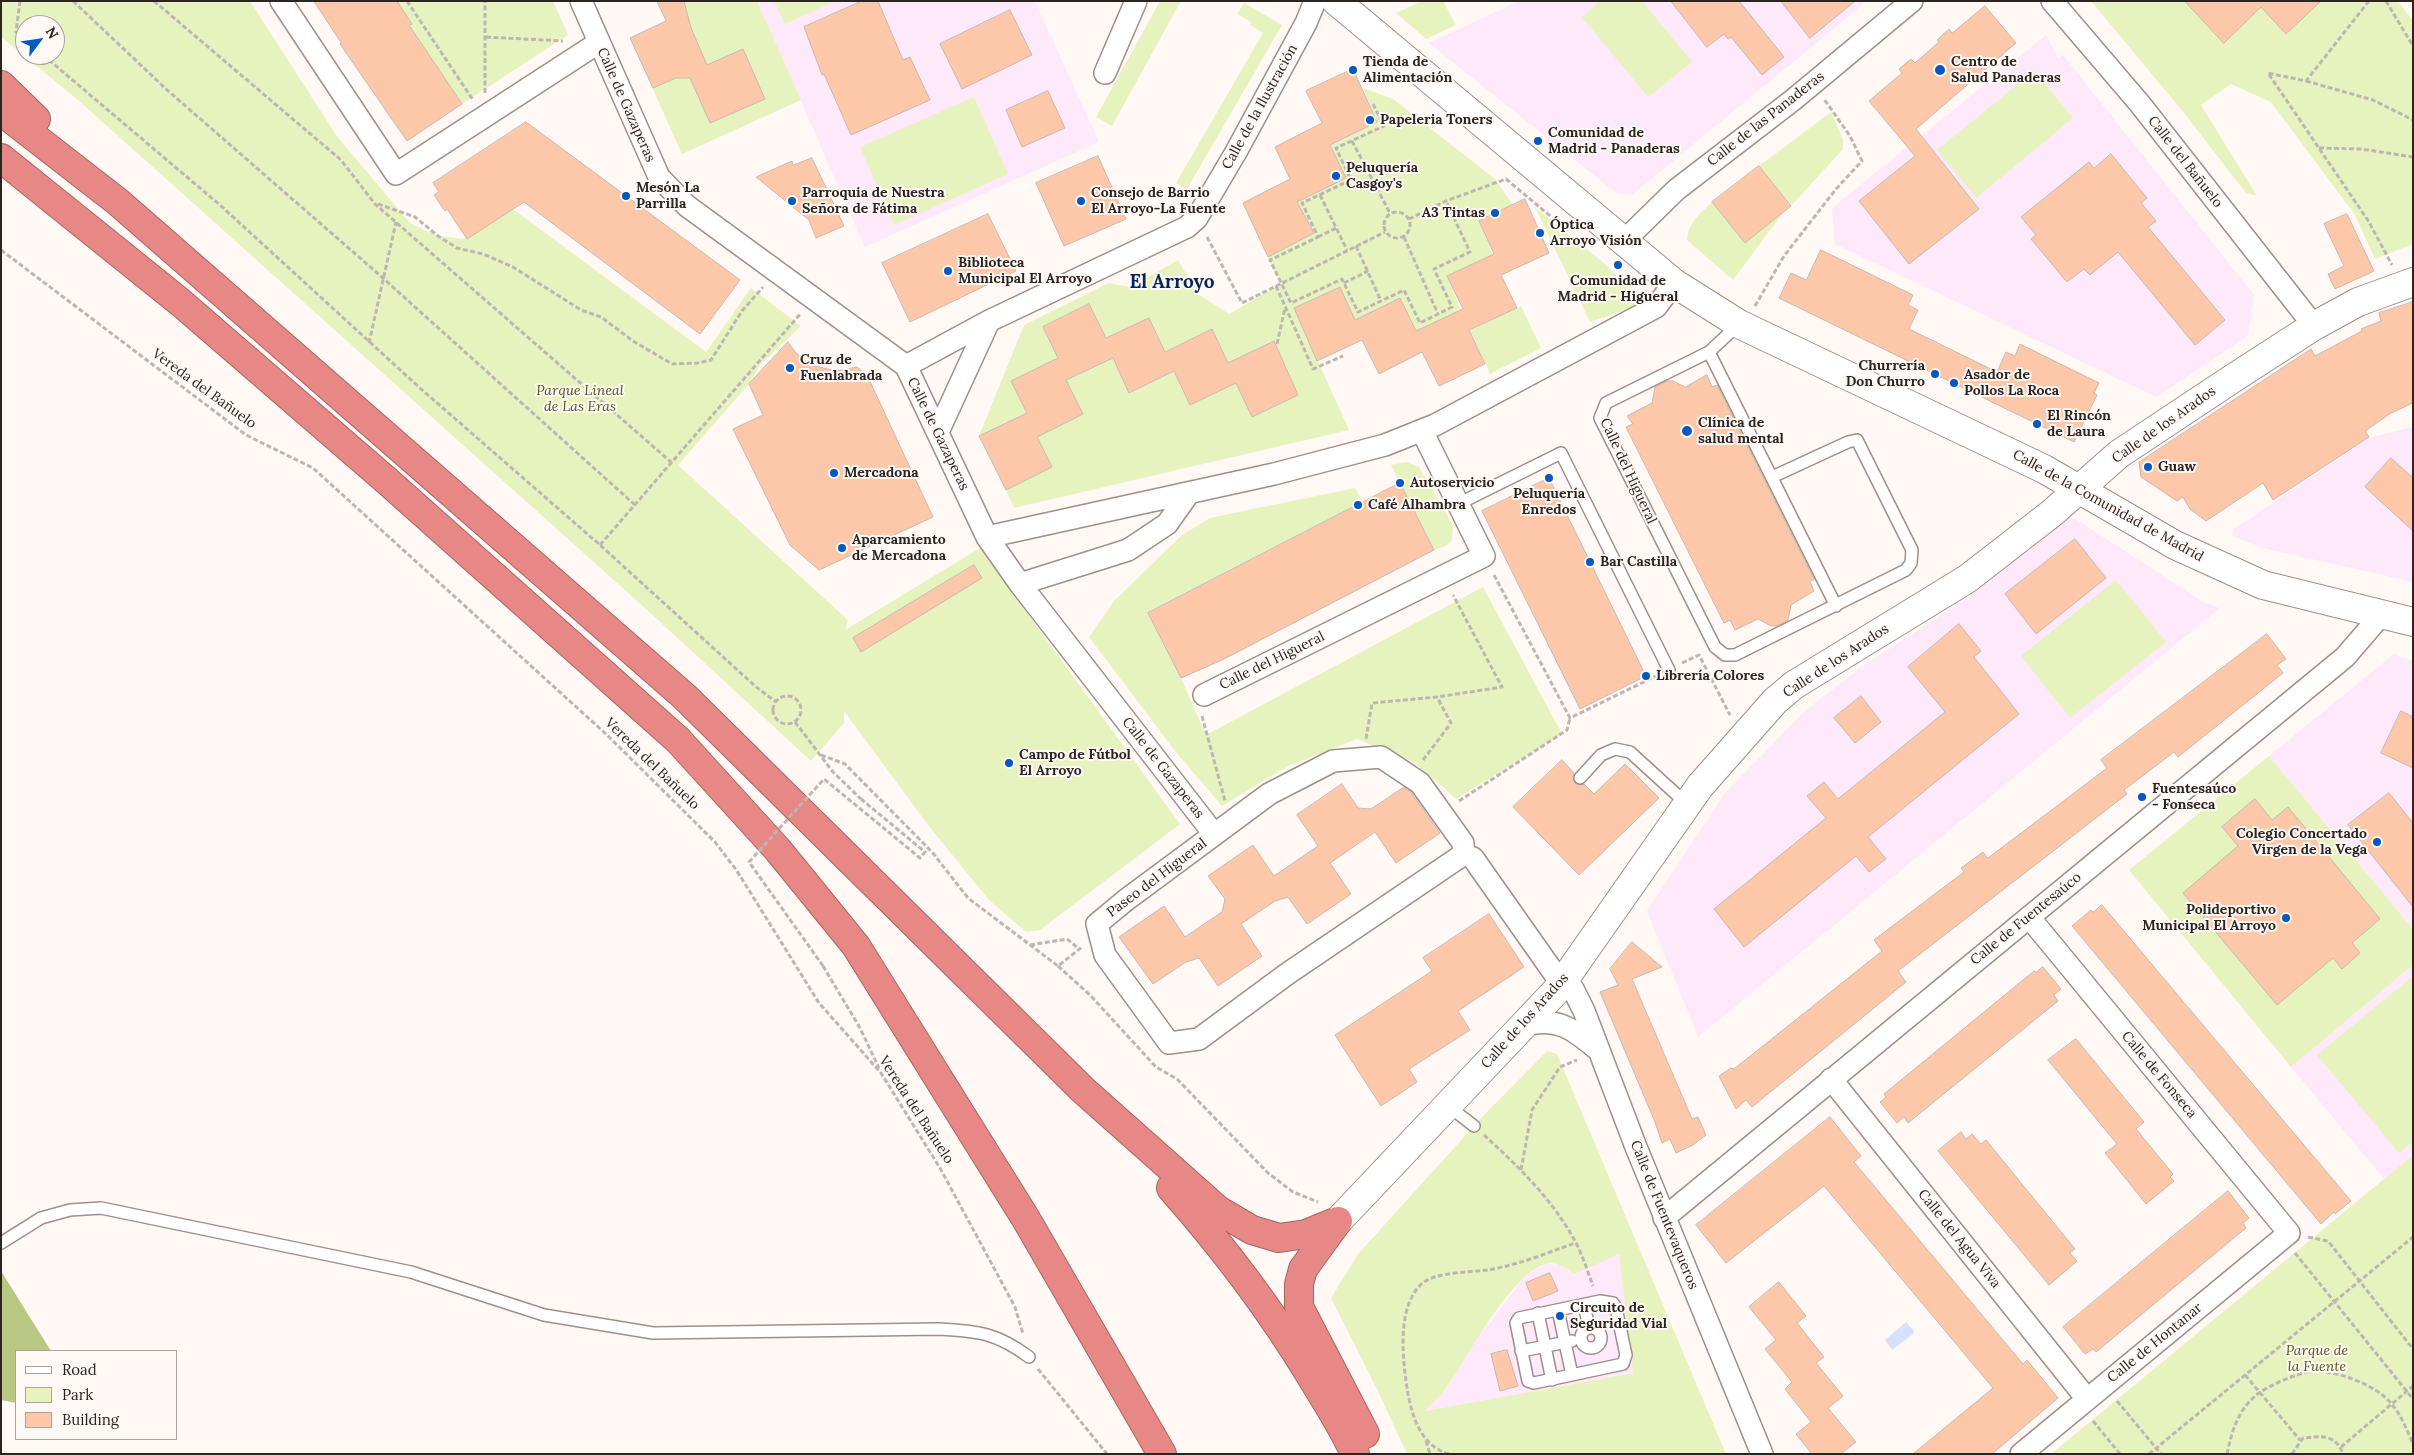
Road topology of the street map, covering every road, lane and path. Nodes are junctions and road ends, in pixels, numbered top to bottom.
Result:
1 (20, 1) edge
2 (73, 1) edge
3 (154, 1) edge
4 (281, 1) edge
5 (407, 1) edge
6 (485, 1) edge
7 (580, 1) edge
8 (1136, 1) edge
9 (1315, 1) edge
10 (1336, 1) edge
11 (1912, 1) edge
12 (2052, 1) edge
13 (2369, 1) edge
14 (2386, 1) edge
15 (18, 15) edge
16 (486, 37) junction
17 (598, 43) junction
18 (2413, 46) edge
19 (55, 65) edge
20 (1105, 73) dead end
21 (2306, 81) junction
22 (1, 85) edge
23 (1811, 85) junction
24 (1374, 104) dead end
25 (1, 111) edge
26 (485, 117) junction
27 (2413, 120) edge
28 (1352, 141) junction
29 (2319, 148) junction
30 (1, 158) edge
31 (2413, 158) edge
32 (1320, 195) junction
33 (1446, 201) junction
34 (118, 202) junction
35 (375, 204) junction
36 (1584, 208) junction
37 (1390, 213) junction
38 (1197, 218) junction
39 (1409, 219) junction
40 (396, 222) junction
41 (1336, 228) junction
42 (1385, 232) junction
43 (1404, 236) junction
44 (1318, 237) junction
45 (1624, 242) junction
46 (1356, 246) junction
47 (1, 250) edge
48 (1347, 251) junction
49 (776, 271) junction
50 (1368, 271) junction
51 (383, 278) junction
52 (1344, 283) junction
53 (1674, 283) junction
54 (1281, 284) junction
55 (2408, 284) edge
56 (1276, 286) junction
57 (814, 298) junction
58 (1382, 301) junction
59 (1285, 308) junction
60 (1438, 314) junction
61 (989, 321) junction
62 (1741, 325) junction
63 (2314, 326) junction
64 (369, 342) junction
65 (1277, 344) dead end
66 (1709, 352) junction
67 (1343, 356) dead end
68 (906, 366) junction
69 (1422, 431) junction
70 (938, 432) junction
71 (671, 462) junction
72 (1772, 477) junction
73 (2080, 488) junction
74 (1189, 493) junction
75 (1458, 504) junction
76 (635, 505) junction
77 (988, 537) junction
78 (600, 545) junction
79 (1484, 556) junction
80 (1443, 577) junction
81 (1020, 584) junction
82 (1836, 606) junction
83 (2382, 614) junction
84 (2413, 622) edge
85 (1669, 670) junction
86 (1204, 695) joint
87 (1437, 697) junction
88 (776, 702) junction
89 (1570, 718) junction
90 (795, 722) junction
91 (1742, 738) junction
92 (821, 755) junction
93 (1362, 759) junction
94 (1410, 776) junction
95 (1580, 778) dead end
96 (1687, 804) junction
97 (1442, 813) junction
98 (1222, 828) junction
99 (1464, 854) junction
100 (2029, 917) junction
101 (1102, 943) junction
102 (1030, 945) junction
103 (1078, 948) junction
104 (1058, 966) junction
105 (1561, 983) junction
106 (1522, 1026) junction
107 (1598, 1051) junction
108 (881, 1073) junction
109 (1831, 1079) junction
110 (1083, 1090) junction
111 (1447, 1105) junction
112 (1474, 1126) joint
113 (1522, 1170) junction
114 (1664, 1218) junction
115 (1340, 1219) junction
116 (2289, 1233) junction
117 (2413, 1237) edge
118 (1, 1243) edge
119 (1576, 1243) junction
120 (2359, 1281) junction
121 (1600, 1301) junction
122 (2334, 1302) junction
123 (1584, 1305) junction
124 (1558, 1310) junction
125 (1538, 1314) junction
126 (1589, 1327) junction
127 (1621, 1330) junction
128 (1601, 1334) junction
129 (1581, 1339) junction
130 (1565, 1342) junction
131 (1545, 1346) junction
132 (1592, 1348) junction
133 (2413, 1349) edge
134 (1521, 1351) junction
135 (1029, 1357) junction
136 (1595, 1370) junction
137 (1572, 1375) junction
138 (2245, 1375) junction
139 (1552, 1380) junction
140 (2104, 1385) junction
141 (2413, 1386) edge
142 (2406, 1391) junction
143 (2260, 1392) junction
144 (2413, 1400) edge
145 (2083, 1402) junction
146 (2392, 1404) junction
147 (2300, 1440) junction
148 (1426, 1441) junction
149 (2413, 1444) edge
150 (2341, 1447) junction
151 (2156, 1448) junction
152 (1107, 1454) edge
153 (1162, 1454) edge
154 (1355, 1454) edge
155 (1374, 1454) edge
156 (1430, 1454) edge
157 (1449, 1454) edge
158 (1762, 1454) edge
159 (2021, 1454) edge
160 (2120, 1454) edge
161 (2149, 1454) edge
162 (2161, 1454) edge
163 (2227, 1454) edge
164 (2292, 1454) edge
165 (2343, 1454) edge

1 - 15 path
2 - 51 path
3 - 35 path
4 - 26 street
5 - 26 path
6 - 16 path
7 - 17 street, Calle de Gazaperas
8 - 20 street
9 - 38 street, Calle de la Ilustración
10 - 36 street, Calle de la Comunidad de Madrid
11 - 23 street, Calle de las Panaderas
12 - 63 street, Calle del Bañuelo
13 - 21 path
14 - 18 path
16 - 17 path
16 - 26 path
17 - 26 street
17 - 49 street, Calle de Gazaperas
19 - 64 path
21 - 27 path
21 - 29 path
22 - 34 highway
23 - 45 street, Calle de las Panaderas
23 - 62 path
24 - 28 path
25 - 34 highway
28 - 32 path
28 - 37 path
29 - 31 path
29 - 55 path
30 - 153 highway
32 - 41 path
32 - 44 path
33 - 36 path
33 - 39 path
33 - 60 path
34 - 110 highway
35 - 40 path
35 - 49 path
36 - 45 street, Calle de la Comunidad de Madrid
37 - 39 path
37 - 42 path
38 - 56 path
38 - 61 street, Calle de la Ilustración
39 - 43 path
40 - 51 path
40 - 71 path
41 - 44 path
41 - 48 path
42 - 43 path
42 - 46 path
43 - 60 path
44 - 54 path
45 - 53 street, Calle de la Comunidad de Madrid
46 - 48 path
46 - 50 path
47 - 108 path, Vereda del Bañuelo
48 - 54 path
49 - 57 street, Calle de Gazaperas
50 - 52 path
50 - 58 path
51 - 64 path
51 - 76 path
52 - 54 path
52 - 58 path
53 - 62 street, Calle de la Comunidad de Madrid
53 - 69 street
54 - 56 path
55 - 63 street, Calle de los Arados
56 - 59 path
57 - 68 street, Calle de Gazaperas
57 - 71 path
58 - 60 path
59 - 65 path
59 - 67 path
61 - 68 street, Calle de la Ilustración
61 - 70 street
62 - 66 lane, Calle del Higueral
62 - 73 street, Calle de la Comunidad de Madrid
63 - 73 street, Calle de los Arados
64 - 78 path
66 - 72 lane
66 - 82 lane, Calle del Higueral
68 - 70 street, Calle de Gazaperas
69 - 74 street
69 - 75 street
70 - 77 street, Calle de Gazaperas
71 - 76 path
72 - 82 lane
72 - 82 lane, Calle del Higueral
73 - 83 street, Calle de la Comunidad de Madrid
73 - 91 street, Calle de los Arados
74 - 77 street
74 - 81 street
75 - 79 street
75 - 85 lane
76 - 78 path
77 - 81 street, Calle de Gazaperas
78 - 88 path
79 - 80 street, Calle del Higueral
79 - 89 path
80 - 86 street, Calle del Higueral
80 - 87 path
81 - 98 street, Calle de Gazaperas
83 - 84 street, Calle de la Comunidad de Madrid
83 - 100 street, Calle de Fuentesaúco
85 - 89 path
85 - 91 path
86 - 98 path
87 - 93 path
87 - 94 path
88 - 90 path
88 - 90 path
89 - 97 path
90 - 92 path
91 - 96 street, Calle de los Arados
92 - 102 path
92 - 108 path, bridge
93 - 94 street, Paseo del Higueral
93 - 98 street, Paseo del Higueral
94 - 97 street, Paseo del Higueral
95 - 96 lane
96 - 105 street, Calle de los Arados
97 - 99 street, Paseo del Higueral
98 - 101 street, Paseo del Higueral
99 - 101 street, Paseo del Higueral
99 - 105 street, Paseo del Higueral
100 - 109 street, Calle de Fuentesaúco
100 - 116 street, Calle de Fonseca
101 - 103 path
102 - 103 path
102 - 104 path
103 - 104 path
104 - 115 path
105 - 106 street, Calle de los Arados
105 - 107 street, Calle de Fuentevaqueros
106 - 107 street
106 - 111 street, Calle de los Arados
107 - 113 path
107 - 114 street, Calle de Fuentevaqueros
108 - 135 path, Vereda del Bañuelo
109 - 114 street, Calle de Fuentesaúco
109 - 145 street, Calle del Agua Viva
110 - 115 highway
110 - 154 highway
111 - 112 lane
111 - 115 street, Calle de los Arados
112 - 113 path
113 - 119 path
114 - 158 street, Calle de Fuentevaqueros
115 - 155 highway
116 - 120 path
116 - 122 path
116 - 140 street, Calle de Hontanar
117 - 120 path
118 - 135 lane
119 - 121 path
119 - 148 path
120 - 122 path
120 - 133 path
121 - 123 lane
121 - 127 lane
122 - 138 path
122 - 142 path
123 - 124 lane
123 - 126 lane
124 - 125 lane
124 - 130 lane
125 - 131 lane
125 - 134 lane
126 - 128 lane
126 - 129 lane
127 - 128 lane
127 - 136 lane
128 - 132 lane
129 - 130 lane
129 - 132 lane
130 - 131 lane
130 - 137 lane
131 - 134 lane
131 - 139 lane
132 - 136 lane
134 - 139 lane
135 - 152 path, Vereda del Bañuelo
136 - 137 lane
137 - 139 lane
138 - 143 path
138 - 151 path
140 - 145 street, Calle de Hontanar
140 - 151 path
141 - 142 path
142 - 144 path
142 - 146 path
143 - 146 path
143 - 147 path
143 - 163 path
145 - 159 street, Calle de Hontanar
145 - 160 path
146 - 149 path
146 - 150 path
147 - 150 path
147 - 164 path
148 - 156 path
148 - 157 path
150 - 165 path
151 - 161 path
151 - 162 path

